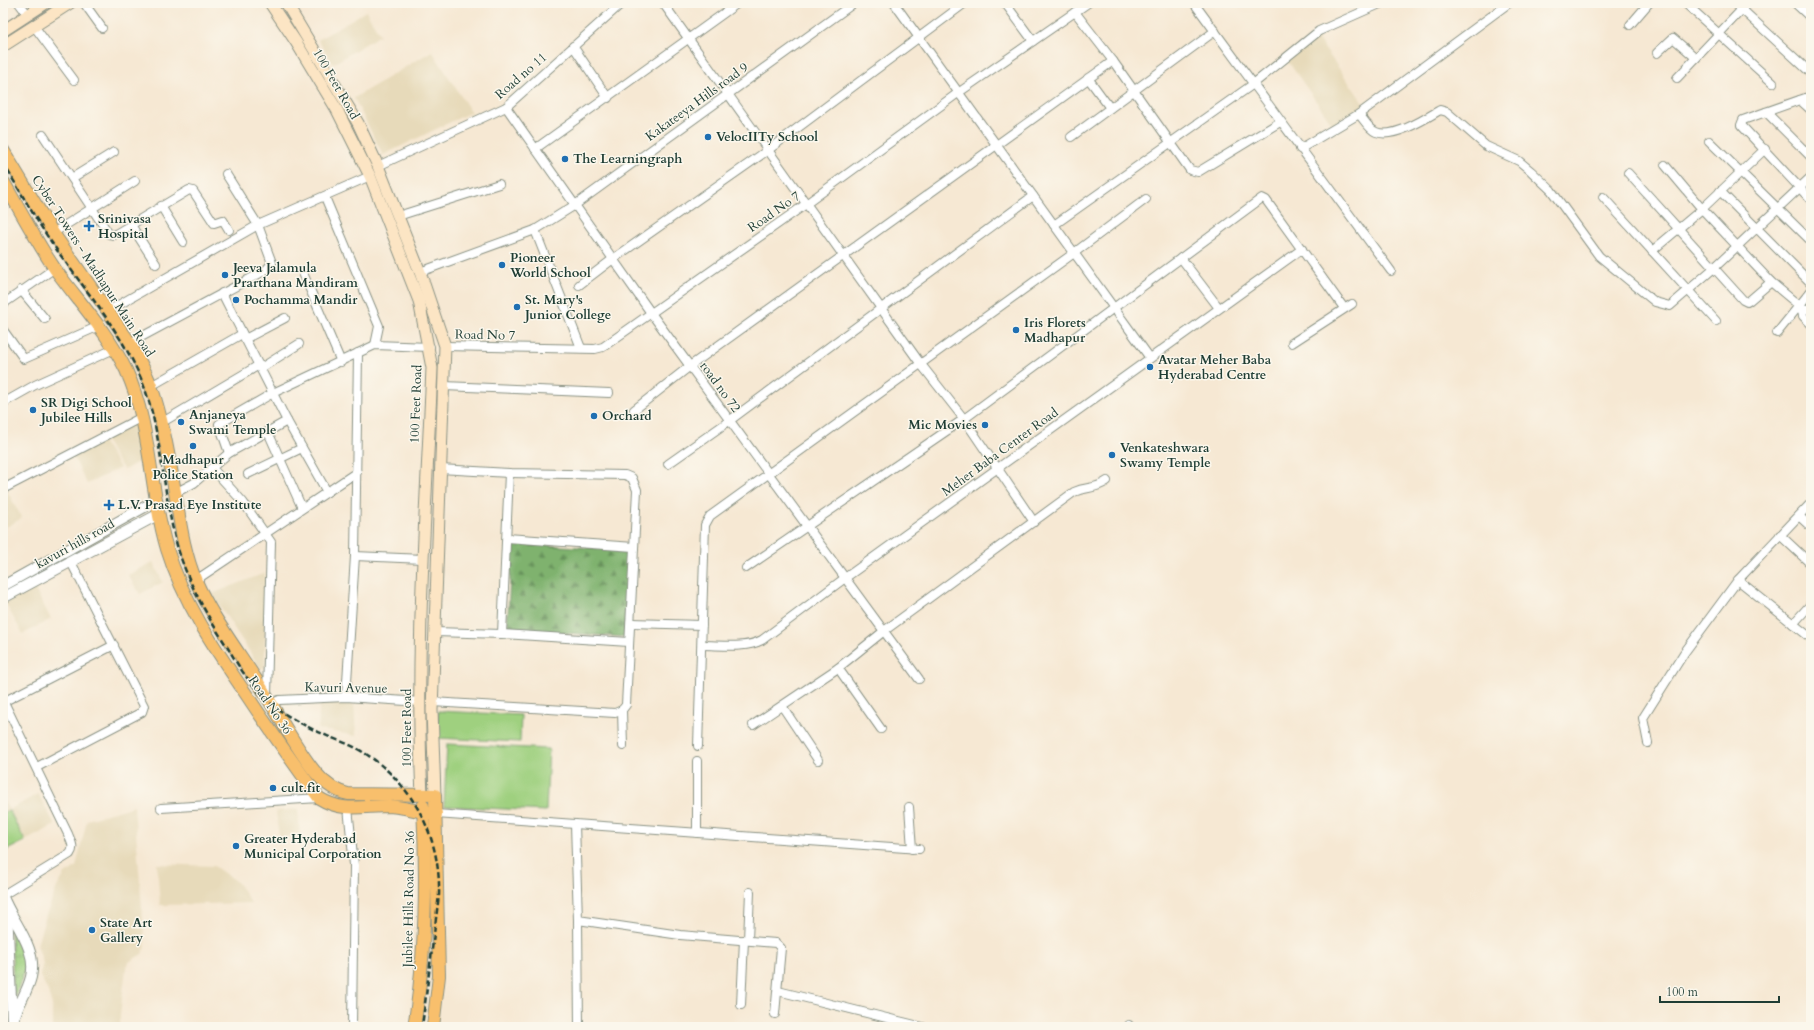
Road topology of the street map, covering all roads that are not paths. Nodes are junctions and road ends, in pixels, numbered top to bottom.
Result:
1 (19, 3) edge
2 (46, 3) edge
3 (70, 3) edge
4 (84, 3) edge
5 (270, 3) edge
6 (286, 3) edge
7 (622, 3) edge
8 (663, 3) edge
9 (738, 3) edge
10 (854, 3) edge
11 (894, 3) edge
12 (965, 3) edge
13 (1005, 3) edge
14 (1088, 3) edge
15 (1194, 3) edge
16 (1382, 3) edge
17 (1509, 3) edge
18 (1649, 3) edge
19 (1685, 3) edge
20 (1735, 3) edge
21 (1748, 3) edge
22 (1795, 3) edge
23 (1742, 10) junction
24 (1075, 12) junction
25 (28, 15) junction
26 (1811, 18) edge
27 (1630, 25) dead end
28 (34, 26) junction
29 (102, 28) dead end
30 (3, 31) edge
31 (1215, 31) junction
32 (1719, 34) junction
33 (918, 37) junction
34 (688, 38) junction
35 (1033, 41) junction
36 (3, 46) edge
37 (573, 46) junction
38 (1657, 53) dead end
39 (1696, 58) junction
40 (1113, 61) junction
41 (1811, 73) edge
42 (1088, 78) junction
43 (1677, 78) dead end
44 (74, 80) dead end
45 (1773, 83) dead end
46 (1252, 85) junction
47 (1134, 90) junction
48 (958, 93) junction
49 (728, 94) junction
50 (1811, 96) edge
51 (608, 98) junction
52 (1800, 100) junction
53 (506, 106) junction
54 (1110, 108) junction
55 (1811, 110) edge
56 (1766, 112) junction
57 (1359, 114) junction
58 (1280, 122) junction
59 (43, 135) dead end
60 (1071, 137) dead end
61 (1170, 141) junction
62 (1709, 141) dead end
63 (996, 144) junction
64 (535, 149) junction
65 (1300, 149) junction
66 (1765, 149) junction
67 (3, 150) edge
68 (768, 150) junction
69 (114, 152) dead end
70 (1811, 157) edge
71 (1665, 165) dead end
72 (378, 166) junction
73 (1741, 171) junction
74 (1628, 173) dead end
75 (226, 174) dead end
76 (370, 176) junction
77 (1811, 177) edge
78 (72, 178) junction
79 (3, 181) edge
80 (135, 181) dead end
81 (499, 184) dead end
82 (1799, 188) junction
83 (1720, 191) junction
84 (1033, 196) junction
85 (325, 197) junction
86 (1603, 197) dead end
87 (1146, 199) dead end
88 (1811, 200) edge
89 (806, 204) junction
90 (576, 205) junction
91 (161, 206) junction
92 (91, 208) junction
93 (1778, 208) junction
94 (1702, 210) junction
95 (398, 216) junction
96 (131, 225) junction
97 (258, 225) junction
98 (1054, 225) junction
99 (1678, 228) junction
100 (1756, 229) junction
101 (229, 230) dead end
102 (535, 230) junction
103 (53, 234) junction
104 (1811, 241) edge
105 (183, 242) dead end
106 (1737, 247) junction
107 (1302, 249) junction
108 (1652, 252) junction
109 (1074, 253) junction
110 (844, 256) junction
111 (1182, 258) junction
112 (613, 259) junction
113 (156, 264) dead end
114 (55, 268) junction
115 (1714, 268) junction
116 (1391, 271) dead end
117 (420, 272) junction
118 (303, 273) dead end
119 (1771, 282) junction
120 (1811, 283) edge
121 (579, 285) dead end
122 (21, 290) junction
123 (1689, 291) junction
124 (1811, 291) edge
125 (222, 293) junction
126 (4, 301) edge
127 (1352, 304) dead end
128 (1801, 307) junction
129 (1219, 308) junction
130 (1344, 308) junction
131 (882, 309) junction
132 (1114, 309) junction
133 (1811, 310) edge
134 (108, 311) junction
135 (652, 313) junction
136 (285, 318) dead end
137 (45, 319) dead end
138 (1716, 321) dead end
139 (1811, 324) edge
140 (99, 326) junction
141 (3, 330) edge
142 (1777, 333) dead end
143 (244, 336) junction
144 (130, 343) junction
145 (1292, 343) dead end
146 (299, 344) dead end
147 (375, 345) junction
148 (445, 346) junction
149 (430, 347) junction
150 (581, 348) junction
151 (114, 349) junction
152 (358, 353) junction
153 (1150, 358) junction
154 (341, 362) junction
155 (920, 363) junction
156 (690, 366) junction
157 (260, 367) junction
158 (151, 386) junction
159 (444, 386) junction
160 (272, 393) junction
161 (609, 393) dead end
162 (3, 403) edge
163 (634, 410) dead end
164 (142, 417) junction
165 (964, 419) junction
166 (287, 421) junction
167 (730, 421) junction
168 (161, 423) junction
169 (268, 432) junction
170 (429, 446) junction
171 (441, 446) junction
172 (302, 448) junction
173 (229, 453) junction
174 (280, 458) junction
175 (668, 464) dead end
176 (212, 468) junction
177 (998, 468) junction
178 (440, 469) junction
179 (357, 472) junction
180 (509, 473) junction
181 (769, 473) junction
182 (248, 474) dead end
183 (1107, 481) dead end
184 (3, 489) edge
185 (175, 492) junction
186 (327, 492) junction
187 (157, 500) junction
188 (1811, 503) edge
189 (302, 508) junction
190 (159, 514) junction
191 (130, 516) junction
192 (1799, 516) junction
193 (1034, 522) junction
194 (136, 526) junction
195 (808, 526) junction
196 (1811, 527) edge
197 (266, 533) junction
198 (1780, 535) junction
199 (507, 538) junction
200 (634, 547) junction
201 (355, 556) junction
202 (423, 559) junction
203 (71, 562) junction
204 (1811, 564) edge
205 (746, 568) dead end
206 (845, 578) junction
207 (196, 580) junction
208 (1738, 580) junction
209 (4, 583) edge
210 (3, 598) edge
211 (1811, 604) edge
212 (219, 621) junction
213 (631, 623) junction
214 (1793, 624) junction
215 (702, 625) junction
216 (203, 628) junction
217 (884, 631) junction
218 (435, 632) junction
219 (502, 634) junction
220 (1811, 638) edge
221 (629, 642) junction
222 (114, 644) junction
223 (702, 645) junction
224 (838, 668) junction
225 (919, 679) dead end
226 (346, 697) junction
227 (269, 700) junction
228 (3, 702) edge
229 (421, 702) junction
230 (432, 702) junction
231 (782, 706) junction
232 (622, 710) junction
233 (753, 725) dead end
234 (881, 729) dead end
235 (1648, 743) dead end
236 (623, 746) dead end
237 (698, 746) dead end
238 (818, 760) dead end
239 (698, 761) dead end
240 (37, 767) junction
241 (422, 795) junction
242 (435, 795) junction
243 (319, 798) junction
244 (909, 807) dead end
245 (161, 808) dead end
246 (348, 808) junction
247 (423, 812) junction
248 (436, 814) junction
249 (575, 824) junction
250 (697, 833) junction
251 (750, 892) dead end
252 (3, 896) edge
253 (7, 907) junction
254 (578, 920) junction
255 (746, 940) junction
256 (778, 991) junction
257 (741, 1005) dead end
258 (775, 1014) dead end
259 (12, 1026) edge
260 (352, 1027) edge
261 (414, 1027) edge
262 (433, 1027) edge
263 (579, 1027) edge
264 (923, 1027) edge

1 - 25 street
2 - 25 main road
3 - 28 main road
4 - 29 street
5 - 76 main road, 100 Feet Road
6 - 72 main road, 100 Feet Road
7 - 37 street, Road no 11
8 - 34 street
9 - 34 street
10 - 49 street, Kakateeya Hills road 9
11 - 33 street
12 - 33 street
13 - 35 street
14 - 24 street, Road No 7
15 - 31 street
16 - 46 street
17 - 57 street
18 - 27 street
19 - 32 street
20 - 23 street
21 - 23 street
22 - 26 street
23 - 32 street
23 - 41 street
24 - 35 street, Road No 7
24 - 40 street
25 - 30 main road
28 - 36 main road
28 - 44 street
31 - 46 street
31 - 47 street
32 - 39 street
32 - 45 street
33 - 48 street
33 - 68 street
34 - 49 street
34 - 51 street
35 - 48 street, Road No 7
37 - 51 street
37 - 53 street, Road no 11
38 - 39 street
39 - 43 street
40 - 42 street
40 - 47 street
42 - 54 street
42 - 63 street
46 - 58 street
46 - 61 street
47 - 54 street
47 - 61 street
48 - 63 street
48 - 89 street, Road No 7
49 - 68 street
49 - 90 street, Kakateeya Hills road 9
50 - 52 street
51 - 64 street
52 - 55 street
52 - 56 street
53 - 64 street, road no 72
53 - 72 street, Road no 11
54 - 60 street
56 - 66 street
56 - 70 street
57 - 65 street
57 - 123 street
58 - 61 street
58 - 65 street
59 - 78 street
61 - 98 street
62 - 73 street
63 - 84 street
63 - 110 street
64 - 90 street, road no 72
65 - 116 street
66 - 73 street
66 - 82 street
67 - 103 main road, Cyber Towers - Madhapur Main Road
68 - 89 street
68 - 112 street
69 - 78 street
71 - 94 street
72 - 95 main road, 100 Feet Road
73 - 83 street
73 - 93 street
74 - 99 street
75 - 97 street
76 - 85 street
76 - 149 main road, 100 Feet Road
77 - 82 street
78 - 92 street
79 - 114 main road
80 - 92 street
81 - 95 street
82 - 88 street
82 - 93 street
83 - 94 street
83 - 100 street
84 - 98 street
84 - 131 street
85 - 97 street
85 - 147 street
86 - 108 street
87 - 109 street
89 - 110 street
89 - 135 street, Road No 7
90 - 102 street, Kakateeya Hills road 9
90 - 112 street, road no 72
91 - 96 street
91 - 101 street
91 - 105 street
92 - 96 street
92 - 103 street
93 - 100 street
93 - 104 street
94 - 99 street
94 - 106 street
95 - 117 main road, 100 Feet Road
96 - 113 street
97 - 125 street
97 - 134 street
98 - 109 street
99 - 108 street
99 - 115 street
100 - 106 street
100 - 120 street
102 - 117 street, Kakateeya Hills road 9
102 - 150 street
103 - 134 main road, Cyber Towers - Madhapur Main Road
106 - 115 street
106 - 119 street
107 - 111 street
107 - 129 street, Meher Baba Center Road
107 - 130 street
108 - 123 street
109 - 132 street
109 - 155 street
110 - 131 street
110 - 156 street
111 - 129 street
111 - 132 street
112 - 121 street
112 - 135 street, road no 72
114 - 122 street
114 - 140 main road
115 - 119 street
115 - 123 street
117 - 148 main road, 100 Feet Road
118 - 154 street
119 - 128 street
122 - 126 street
122 - 137 street
123 - 138 street
124 - 128 street
125 - 143 street
125 - 144 street
127 - 130 street
128 - 133 street
128 - 139 street
128 - 142 street
129 - 153 street, Meher Baba Center Road
130 - 145 street
131 - 155 street
131 - 167 street
132 - 153 street
132 - 165 street
134 - 144 main road, Cyber Towers - Madhapur Main Road
135 - 150 street, Road No 7
135 - 156 street, road no 72
136 - 143 street
140 - 141 street
140 - 151 main road
143 - 157 street
143 - 158 street
144 - 158 main road, Cyber Towers - Madhapur Main Road
146 - 157 street
147 - 149 street
147 - 152 street
148 - 150 street, Road No 7
148 - 159 main road, 100 Feet Road
149 - 170 main road, 100 Feet Road
151 - 162 street
151 - 164 main road
152 - 154 street
152 - 179 street
153 - 177 street, Meher Baba Center Road
154 - 160 street
155 - 165 street
155 - 181 street
156 - 163 street
156 - 167 street, road no 72
157 - 160 street
157 - 168 street
158 - 168 main road, Cyber Towers - Madhapur Main Road
159 - 161 street
159 - 171 main road, 100 Feet Road
160 - 166 street
160 - 173 street
164 - 184 street
164 - 187 main road
165 - 177 street
165 - 195 street
166 - 169 street
166 - 172 street
167 - 175 street
167 - 181 street, road no 72
168 - 185 main road, Cyber Towers - Madhapur Main Road
169 - 173 street
169 - 174 street
170 - 171 main road
170 - 202 main road, 100 Feet Road
171 - 178 main road, 100 Feet Road
172 - 174 street
172 - 186 street
173 - 176 street
174 - 182 street
174 - 189 street
176 - 185 street
176 - 197 street
177 - 193 street
177 - 206 street, Meher Baba Center Road
178 - 180 street
178 - 218 main road, 100 Feet Road
179 - 186 street
179 - 201 street
180 - 199 street
180 - 200 street
181 - 195 street, road no 72
181 - 215 street
183 - 193 street
185 - 207 main road, Road No 36
186 - 189 street
187 - 190 main road
187 - 191 street, kavuri hills road
188 - 192 street
189 - 197 street
190 - 194 street, kavuri hills road
190 - 216 main road, Road No 36
191 - 194 street
191 - 209 street, kavuri hills road
192 - 196 street
192 - 198 street
193 - 217 street
194 - 203 street, kavuri hills road
195 - 205 street
195 - 206 street, road no 72
197 - 207 street
197 - 227 street
198 - 204 street
198 - 208 street
199 - 200 street
199 - 219 street
200 - 213 street
201 - 202 street
201 - 226 street
202 - 229 main road, 100 Feet Road
203 - 210 street, kavuri hills road
203 - 222 street
206 - 217 street, road no 72
206 - 223 street, Meher Baba Center Road
207 - 212 main road, Road No 36
208 - 214 street
208 - 235 street
211 - 214 street
212 - 216 main road
212 - 227 main road, Road No 36
213 - 215 street
213 - 221 street
214 - 220 street
215 - 223 street
216 - 243 main road, Road No 36
217 - 224 street
217 - 225 street, road no 72
218 - 219 street
218 - 230 main road, 100 Feet Road
219 - 221 street
221 - 232 street
222 - 228 street
222 - 240 street
223 - 237 street
224 - 231 street
224 - 234 street
226 - 227 street, Kavuri Avenue
226 - 229 street, Kavuri Avenue
227 - 241 main road, Road No 36
228 - 240 street
229 - 241 main road, 100 Feet Road
230 - 232 street
230 - 242 main road, 100 Feet Road
231 - 233 street
231 - 238 street
232 - 236 street
239 - 250 street
240 - 252 street
241 - 242 main road, Road No 36
241 - 247 main road, Jubilee Hills Road No 36
242 - 248 main road, Jubilee Hills Road No 36
243 - 245 street
243 - 246 main road, Road No 36
244 - 250 street
246 - 247 main road, Road No 36
246 - 260 street
247 - 248 main road, Road No 36
247 - 261 main road, Jubilee Hills Road No 36
248 - 249 street
248 - 262 main road, Jubilee Hills Road No 36
249 - 250 street
249 - 254 street
251 - 255 street
252 - 253 street
253 - 259 street
253 - 259 street
254 - 255 street
254 - 263 street
255 - 256 street
255 - 257 street
256 - 258 street
256 - 264 street

